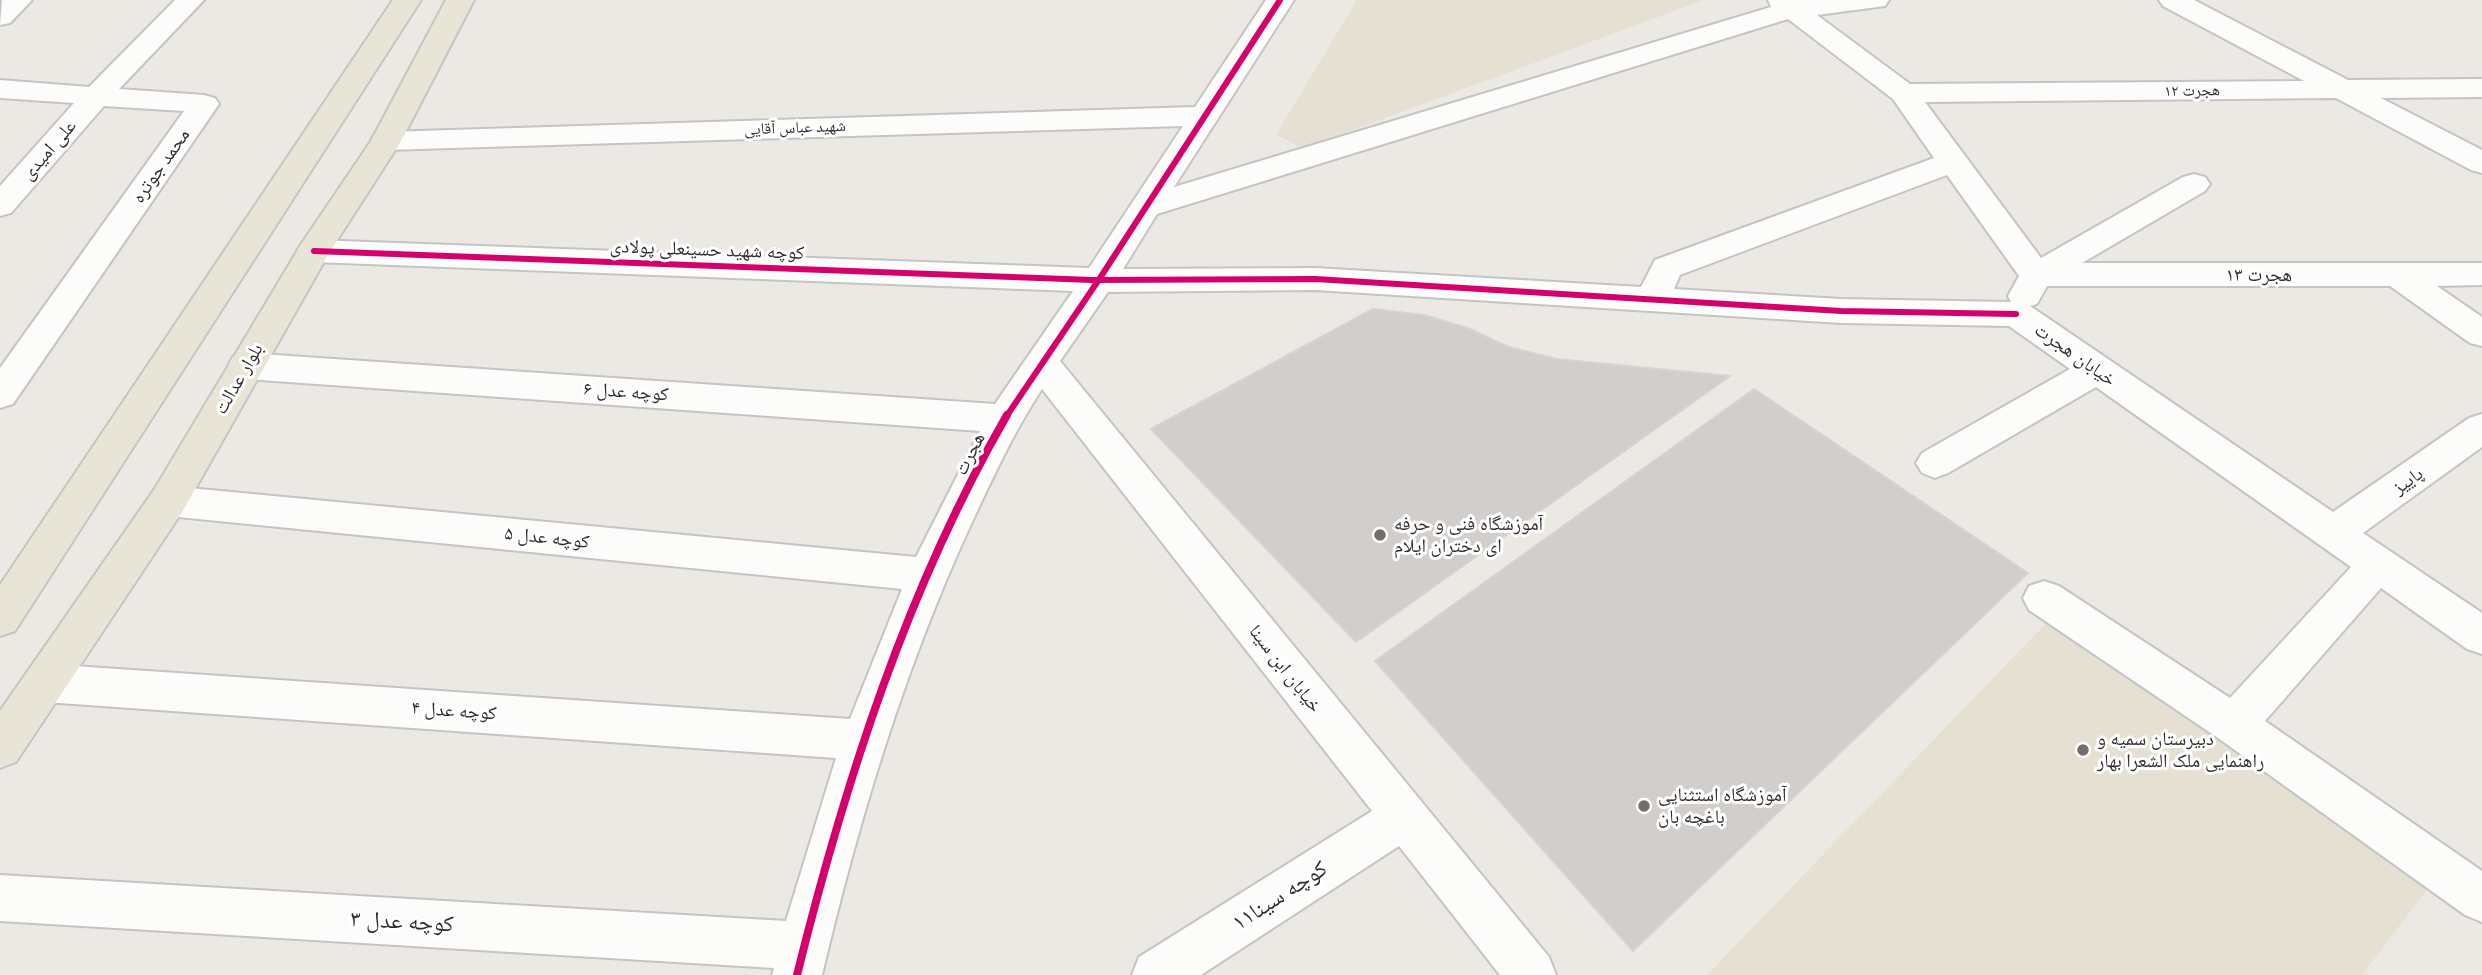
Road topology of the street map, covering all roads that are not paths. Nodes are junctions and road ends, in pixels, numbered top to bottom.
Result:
1 (18, 0) edge
2 (190, 0) edge
3 (407, 0) edge
4 (460, 0) edge
5 (1280, 0) edge
6 (1875, 0) edge
7 (2173, 0) edge
8 (1786, 4) edge
9 (0, 17) edge
10 (2482, 88) edge
11 (0, 89) edge
12 (2346, 89) junction
13 (1903, 93) junction
14 (98, 94) junction
15 (1204, 116) junction
16 (386, 141) junction
17 (1953, 162) junction
18 (2482, 163) edge
19 (2194, 184) dead end
20 (0, 206) edge
21 (1145, 207) junction
22 (314, 251) junction
23 (2482, 274) edge
24 (2036, 275) junction
25 (2398, 275) junction
26 (1099, 280) junction
27 (1653, 299) junction
28 (2016, 314) junction
29 (2482, 334) edge
30 (1041, 362) junction
31 (246, 366) junction
32 (2096, 370) junction
33 (0, 395) edge
34 (1006, 419) junction
35 (2482, 428) edge
36 (1935, 463) dead end
37 (168, 501) junction
38 (2333, 533) junction
39 (2378, 564) junction
40 (926, 575) junction
41 (2044, 598) dead end
42 (0, 619) edge
43 (2482, 636) edge
44 (45, 683) junction
45 (2234, 724) junction
46 (863, 740) junction
47 (0, 748) edge
48 (1403, 817) junction
49 (0, 898) edge
50 (2482, 899) edge
51 (801, 961) edge
52 (1157, 975) edge
53 (1531, 975) edge

1 - 9 street
2 - 14 street, علی امیدی
3 - 42 main road
4 - 16 main road, بلوار عدالت
5 - 15 street, هجرت
6 - 8 street
7 - 12 street
8 - 13 street
8 - 21 street
10 - 12 street, هجرت ۱۲
11 - 14 street, محمد جوتره
12 - 13 street, هجرت ۱۲
12 - 18 street
13 - 17 street
14 - 20 street, علی امیدی
14 - 33 street, محمد جوتره
15 - 16 street, شهید عباس آقایی
15 - 21 street, هجرت
16 - 22 main road, بلوار عدالت
17 - 24 street
17 - 27 street
19 - 24 street
21 - 26 street, هجرت
22 - 26 street, کوچه شهید حسینعلی پولادی
22 - 31 main road, بلوار عدالت
23 - 25 street, هجرت ۱۳
24 - 25 street, هجرت ۱۳
24 - 28 street, خیابان هجرت
25 - 29 street
26 - 27 street, کوچه شهید حسینعلی پولادی
26 - 30 street, هجرت
27 - 28 street, کوچه شهید حسینعلی پولادی
28 - 32 street, خیابان هجرت
30 - 34 street, هجرت
30 - 48 street, خیابان ابن سینا
31 - 34 street, کوچه عدل ۶
31 - 37 main road, بلوار عدالت
32 - 36 street
32 - 38 street, خیابان هجرت
34 - 40 street, هجرت
35 - 38 street, پاییز
37 - 40 street, کوچه عدل ۵
37 - 44 main road, بلوار عدالت
38 - 39 street, خیابان هجرت
39 - 43 street, خیابان هجرت
39 - 45 street
40 - 46 street, هجرت
41 - 45 street
44 - 46 street, کوچه عدل ۴
44 - 47 main road, بلوار عدالت
45 - 50 street
46 - 51 street, هجرت
48 - 52 street, کوچه سینا۱۱
48 - 53 street, خیابان ابن سینا
49 - 51 street, کوچه عدل ۳

